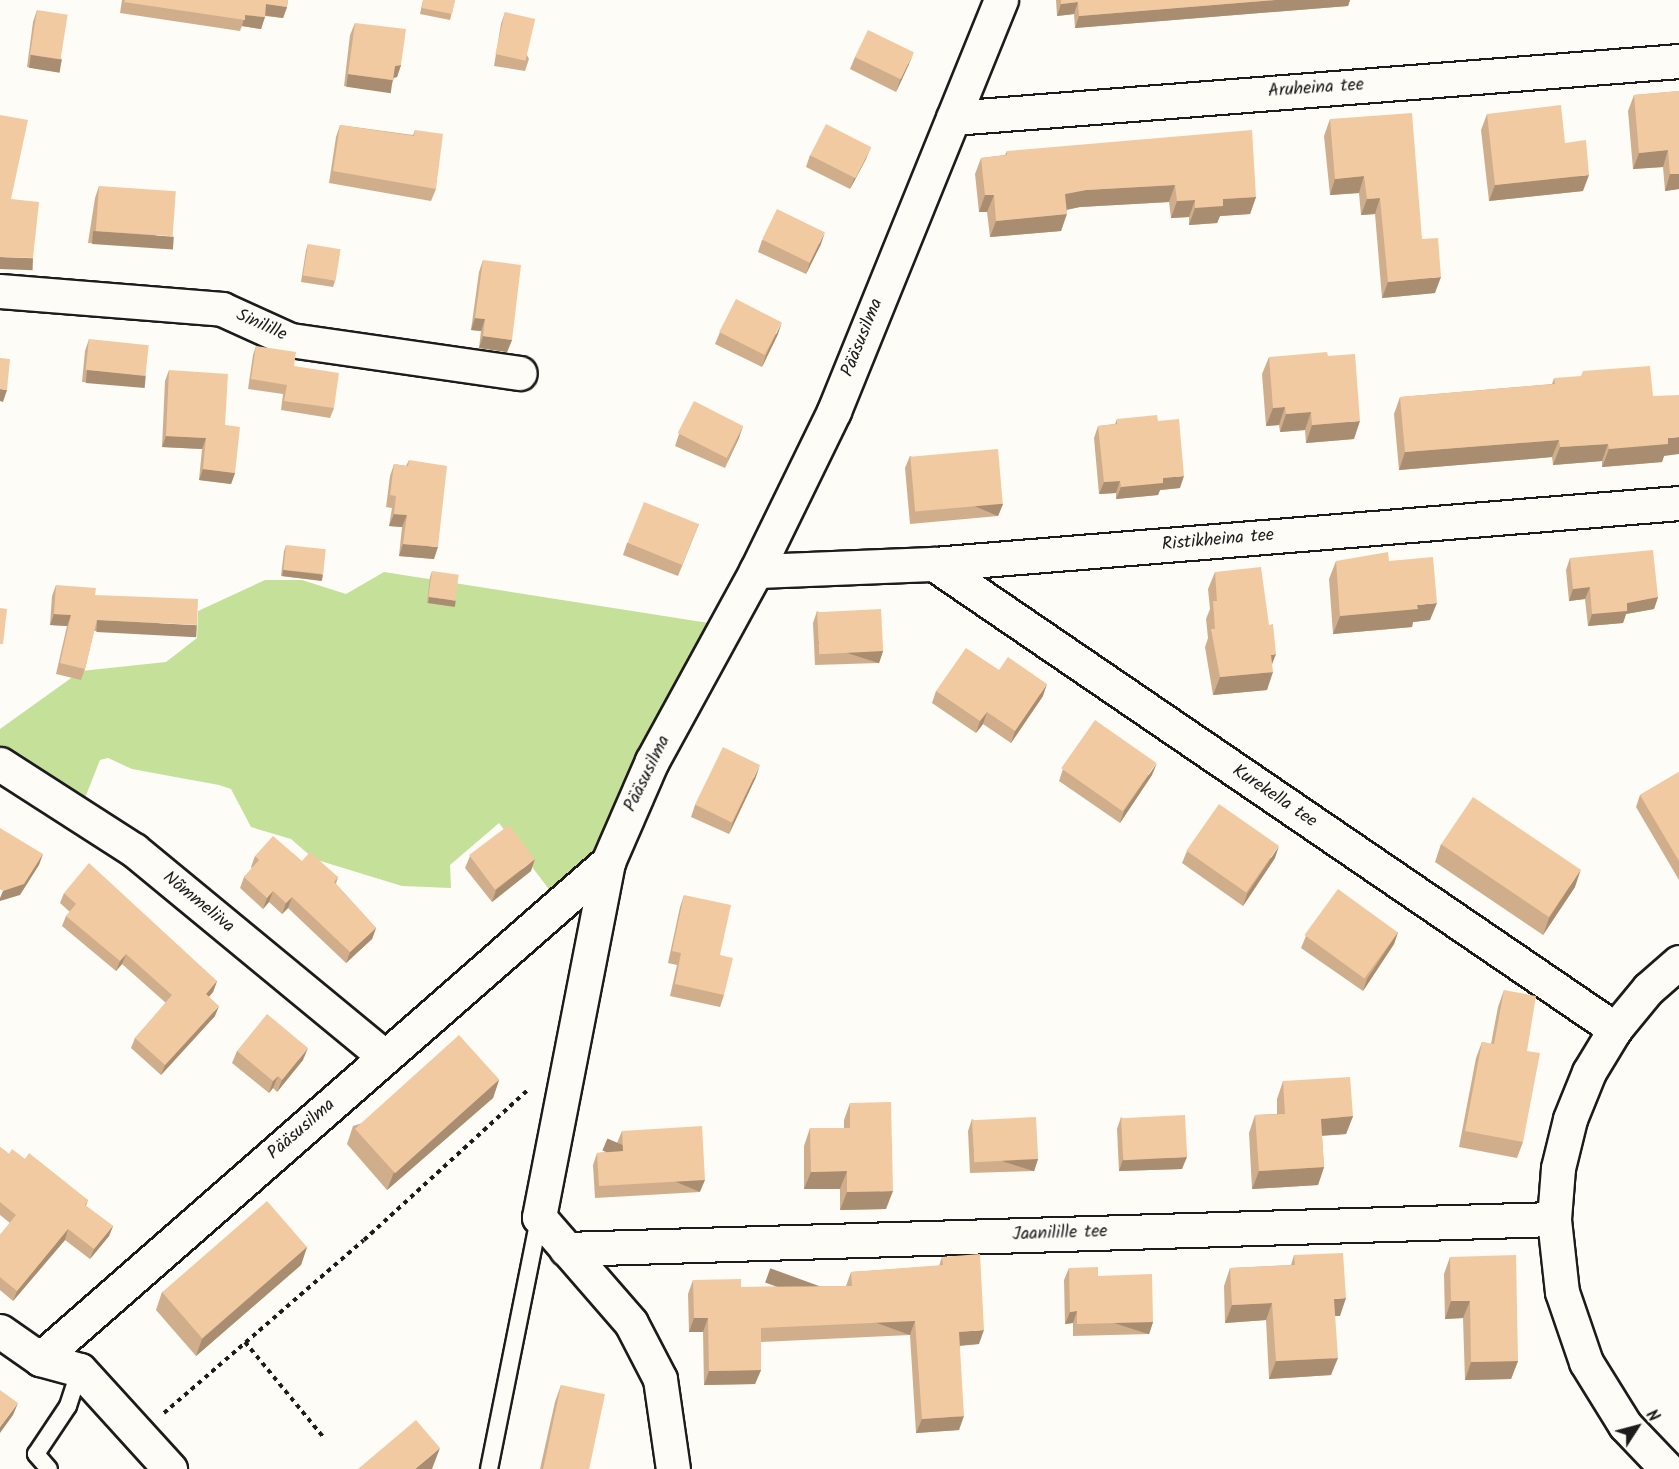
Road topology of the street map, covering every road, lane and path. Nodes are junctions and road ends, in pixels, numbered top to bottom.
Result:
1 (1001, 0) edge
2 (1679, 61) edge
3 (954, 118) junction
4 (0, 291) edge
5 (520, 373) dead end
6 (1679, 503) edge
7 (934, 564) junction
8 (756, 571) junction
9 (0, 764) edge
10 (608, 862) junction
11 (1679, 962) edge
12 (1615, 1029) junction
13 (385, 1057) junction
14 (535, 1084) dead end
15 (539, 1217) junction
16 (1554, 1219) junction
17 (566, 1249) junction
18 (0, 1331) edge
19 (245, 1342) junction
20 (40, 1359) junction
21 (80, 1370) junction
22 (139, 1435) junction
23 (324, 1438) dead end
24 (49, 1469) edge
25 (170, 1469) edge
26 (489, 1469) edge
27 (673, 1469) edge
28 (1667, 1469) edge

1 - 3 street, Pääsusilma
2 - 3 street, Aruheina tee
3 - 8 street, Pääsusilma
4 - 5 street, Sinilille
6 - 7 street, Ristikheina tee
7 - 8 street, Ristikheina tee
7 - 12 street, Kurekella tee
8 - 10 street, Pääsusilma
9 - 13 street, Nõmmeliiva
10 - 13 street, Pääsusilma
10 - 15 street
11 - 12 street
12 - 16 street
13 - 20 street, Pääsusilma
14 - 19 path
15 - 17 street
15 - 26 lane
16 - 17 street, Jaanilille tee
16 - 28 street
17 - 27 street
18 - 20 street
19 - 22 path
19 - 23 path
20 - 21 street
21 - 22 street
21 - 24 lane
22 - 25 street

